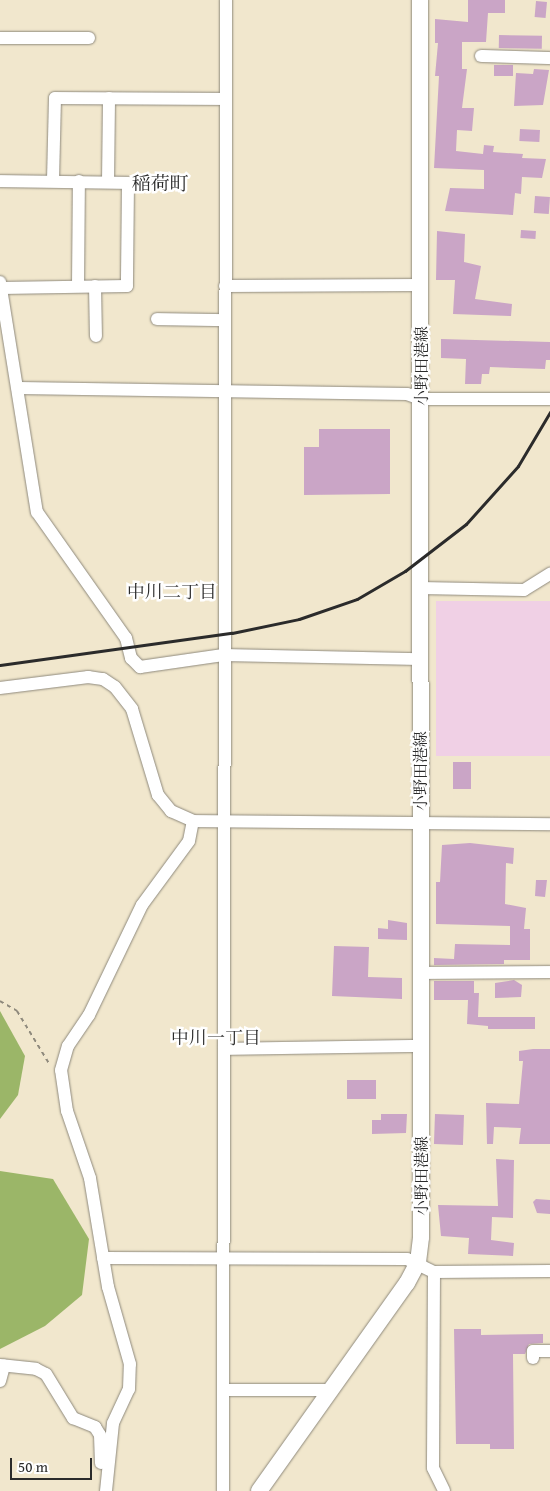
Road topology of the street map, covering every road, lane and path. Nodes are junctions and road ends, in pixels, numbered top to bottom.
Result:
1 (226, 0) edge
2 (420, 0) edge
3 (0, 38) edge
4 (89, 38) dead end
5 (481, 56) dead end
6 (550, 58) edge
7 (109, 98) junction
8 (226, 99) junction
9 (53, 180) junction
10 (79, 181) junction
11 (0, 182) edge
12 (108, 182) junction
13 (0, 285) edge
14 (420, 285) junction
15 (78, 286) junction
16 (95, 286) junction
17 (225, 286) junction
18 (157, 319) dead end
19 (224, 320) junction
20 (96, 336) dead end
21 (19, 388) junction
22 (223, 393) junction
23 (421, 399) junction
24 (550, 399) edge
25 (550, 574) edge
26 (420, 588) junction
27 (223, 655) junction
28 (420, 659) junction
29 (0, 688) edge
30 (193, 821) junction
31 (224, 822) junction
32 (420, 824) junction
33 (550, 824) edge
34 (550, 972) edge
35 (420, 973) junction
36 (0, 1001) edge
37 (420, 1046) junction
38 (224, 1049) junction
39 (61, 1070) junction
40 (224, 1257) junction
41 (103, 1258) junction
42 (418, 1262) junction
43 (550, 1271) edge
44 (434, 1272) junction
45 (550, 1351) edge
46 (533, 1358) dead end
47 (2, 1366) edge
48 (0, 1381) edge
49 (224, 1390) junction
50 (330, 1390) junction
51 (106, 1485) edge
52 (224, 1491) edge
53 (259, 1491) edge
54 (444, 1491) edge

1 - 8 street
2 - 14 main road, 小野田港線
3 - 4 street
5 - 6 street
7 - 8 street
7 - 9 street
7 - 12 street
8 - 17 street
9 - 10 street
9 - 11 street
10 - 12 street
10 - 15 street
12 - 16 street
13 - 15 street
13 - 21 street
14 - 17 street
14 - 23 main road, 小野田港線
15 - 16 street
16 - 20 street
17 - 19 street
18 - 19 street
19 - 22 street
21 - 22 street
21 - 27 street
22 - 23 street
22 - 27 street
23 - 24 street
23 - 26 main road, 小野田港線
25 - 26 street
26 - 28 main road, 小野田港線
27 - 28 street
27 - 31 street
28 - 32 main road, 小野田港線
29 - 30 street
30 - 31 street
30 - 39 street
31 - 32 street
31 - 38 street
32 - 33 street
32 - 35 main road, 小野田港線
34 - 35 street
35 - 37 main road, 小野田港線
36 - 39 path
37 - 38 street
37 - 42 main road, 小野田港線
38 - 40 street
39 - 41 street
40 - 41 street
40 - 42 street
40 - 49 street
41 - 51 street
42 - 44 street
42 - 50 main road, 小野田港線
43 - 44 street
44 - 54 street
45 - 46 street
47 - 48 street
47 - 51 street
49 - 50 street
49 - 52 street
50 - 53 main road, 小野田港線

